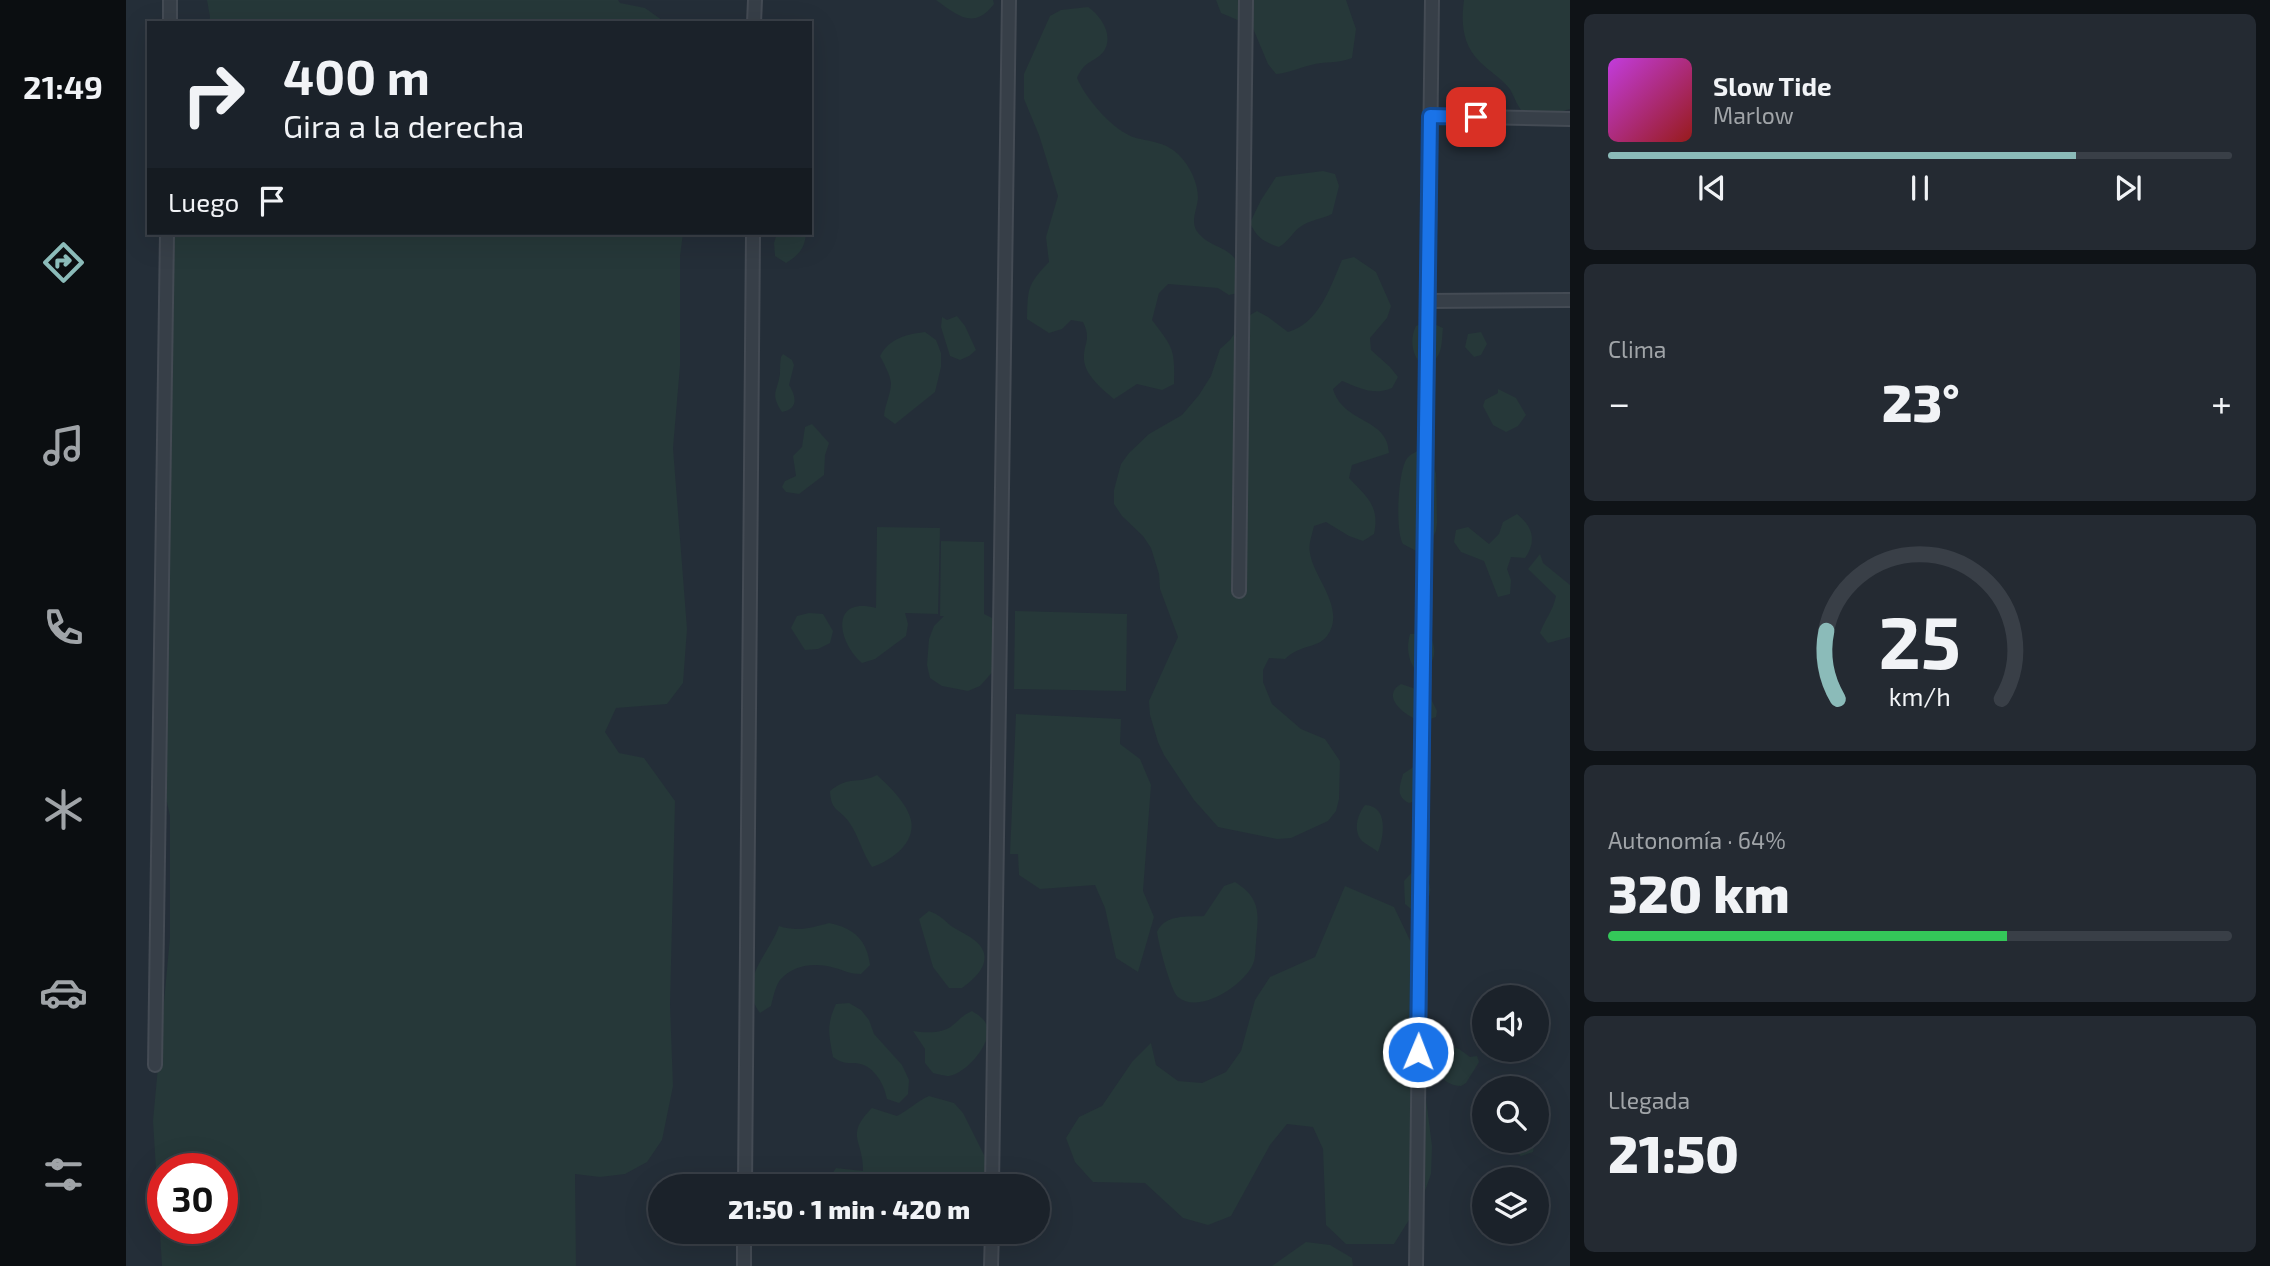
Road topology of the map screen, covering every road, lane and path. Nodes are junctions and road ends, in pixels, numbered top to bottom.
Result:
1 (170, 0) edge
2 (755, 0) edge
3 (1009, 0) edge
4 (1246, 0) edge
5 (1432, 0) edge
6 (170, 21) edge
7 (754, 21) edge
8 (1430, 116) junction
9 (1570, 119) edge
10 (167, 235) edge
11 (753, 235) edge
12 (1570, 300) edge
13 (1427, 301) junction
14 (1239, 590) dead end
15 (155, 1065) dead end
16 (745, 1174) edge
17 (992, 1174) edge
18 (744, 1244) edge
19 (992, 1244) edge
20 (744, 1266) edge
21 (991, 1266) edge
22 (1416, 1266) edge

1 - 6 street
2 - 7 street
3 - 17 street
4 - 14 street
5 - 8 street
8 - 9 street
8 - 13 street
10 - 15 street
11 - 16 street
12 - 13 street
13 - 22 street
18 - 20 street
19 - 21 street

